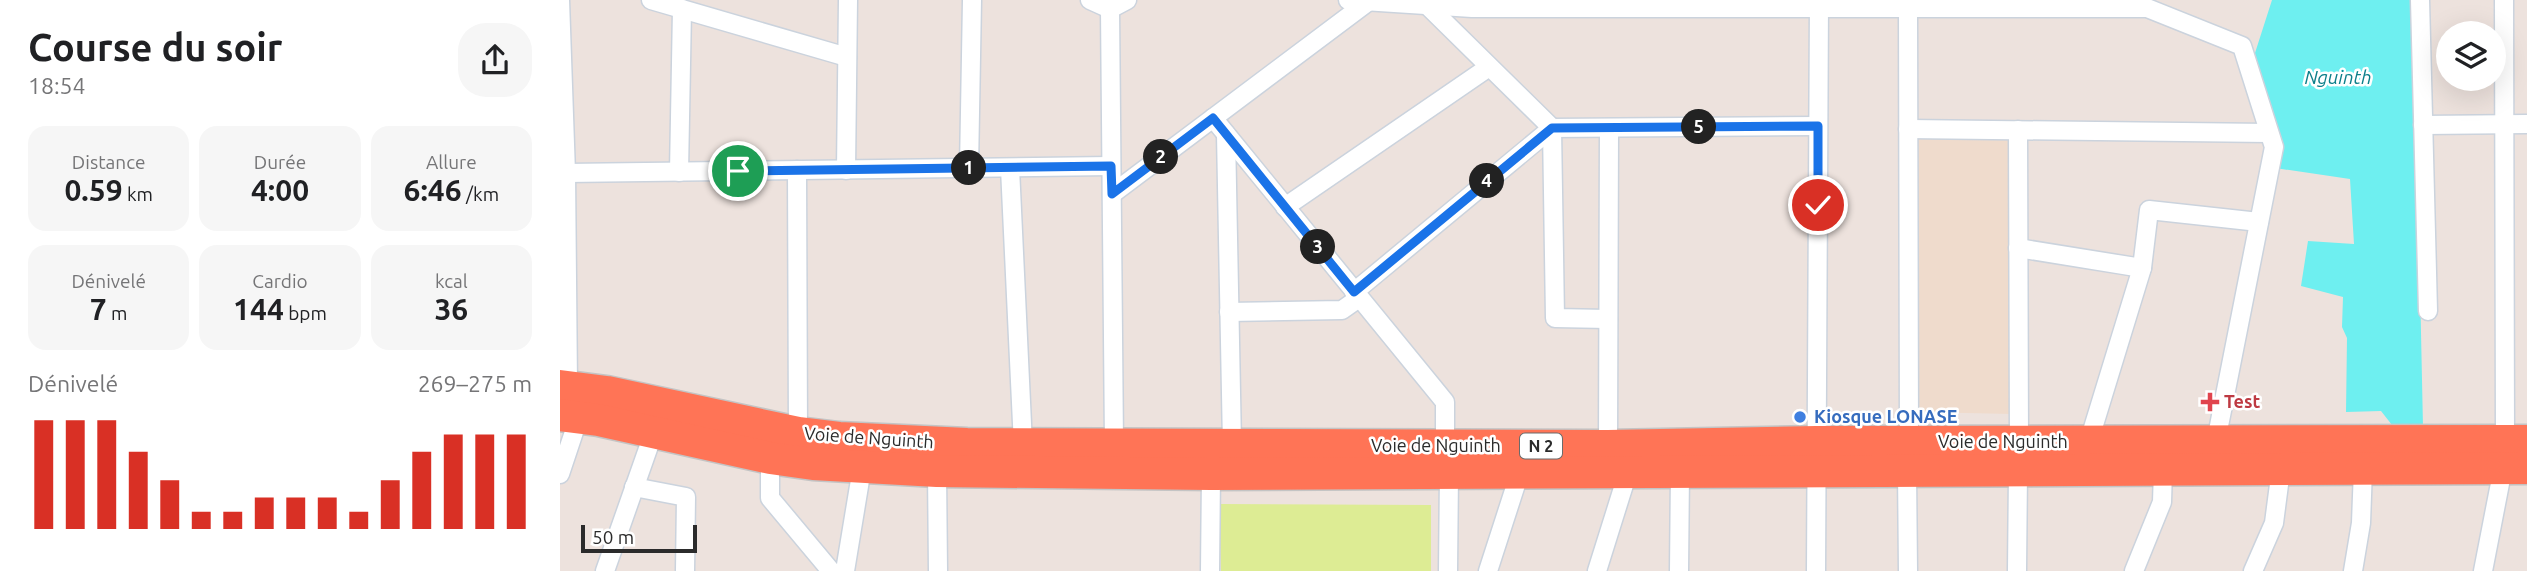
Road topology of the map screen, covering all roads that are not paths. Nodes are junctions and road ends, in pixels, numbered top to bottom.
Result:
1 (560, 0) edge
2 (651, 0) edge
3 (848, 0) edge
4 (972, 0) edge
5 (1090, 0) edge
6 (1127, 0) edge
7 (1348, 0) edge
8 (2420, 0) edge
9 (2504, 0) edge
10 (1374, 1) edge
11 (1472, 4) edge
12 (1700, 4) edge
13 (1819, 4) edge
14 (2049, 4) edge
15 (2148, 4) edge
16 (1427, 5) junction
17 (1908, 8) junction
18 (682, 9) junction
19 (1110, 9) junction
20 (847, 57) junction
21 (1489, 67) junction
22 (1213, 118) junction
23 (2504, 124) junction
24 (2527, 124) edge
25 (2423, 125) junction
26 (1818, 126) junction
27 (1552, 128) junction
28 (1609, 128) junction
29 (1908, 129) junction
30 (2018, 130) junction
31 (2269, 133) junction
32 (1226, 134) junction
33 (1111, 166) junction
34 (969, 168) junction
35 (1010, 168) junction
36 (797, 170) junction
37 (846, 170) junction
38 (679, 172) junction
39 (566, 173) junction
40 (1112, 194) junction
41 (1285, 207) junction
42 (2259, 222) junction
43 (2018, 248) junction
44 (2142, 268) junction
45 (1357, 295) junction
46 (2428, 311) dead end
47 (1229, 312) junction
48 (1608, 319) junction
49 (567, 401) edge
50 (659, 418) junction
51 (799, 433) junction
52 (734, 435) junction
53 (2216, 441) junction
54 (2089, 442) junction
55 (1023, 444) junction
56 (1114, 445) junction
57 (1232, 445) junction
58 (1608, 446) junction
59 (2515, 454) edge
60 (2018, 456) junction
61 (1816, 457) junction
62 (1908, 457) junction
63 (770, 458) junction
64 (1447, 459) junction
65 (862, 468) junction
66 (2363, 469) junction
67 (2163, 470) junction
68 (2281, 470) junction
69 (937, 471) junction
70 (1520, 472) junction
71 (1628, 472) junction
72 (1680, 472) junction
73 (560, 474) edge
74 (1211, 474) junction
75 (634, 487) junction
76 (605, 571) edge
77 (684, 571) edge
78 (831, 571) edge
79 (845, 571) edge
80 (938, 571) edge
81 (1210, 571) edge
82 (1448, 571) edge
83 (1488, 571) edge
84 (1597, 571) edge
85 (1679, 571) edge
86 (1816, 571) edge
87 (1908, 571) edge
88 (2017, 571) edge
89 (2134, 571) edge
90 (2253, 571) edge
91 (2353, 571) edge
92 (2483, 571) edge

1 - 39 street
2 - 18 street
3 - 20 street
4 - 34 street
5 - 19 street
6 - 19 street
7 - 10 street
8 - 25 street
9 - 23 street
10 - 16 street
10 - 22 street
11 - 12 street
11 - 16 street
12 - 13 street
13 - 17 street
13 - 26 street
14 - 15 street
14 - 17 street
15 - 31 street
16 - 21 street
17 - 29 street
18 - 20 street
18 - 38 street
19 - 33 street
20 - 37 street
21 - 27 street
21 - 41 street
22 - 32 street
22 - 40 street
23 - 24 street
23 - 25 street
23 - 59 street
25 - 46 street
26 - 28 street
26 - 61 street
27 - 28 street
27 - 45 street
27 - 48 street
28 - 48 street
29 - 30 street
29 - 62 street
30 - 31 street
30 - 43 street
31 - 42 street
32 - 41 street
32 - 47 street
33 - 35 street
33 - 40 street
34 - 35 street
34 - 37 street
35 - 55 street
36 - 37 street
36 - 38 street
36 - 51 street
38 - 39 street
39 - 49 street
40 - 56 street
41 - 45 street
42 - 44 street
42 - 53 street
43 - 44 street
43 - 60 street
44 - 54 street
45 - 47 street
45 - 64 street
47 - 57 street
48 - 58 street
49 - 50 highway, Voie de Nguinth / N 2
49 - 73 street
50 - 52 highway, Voie de Nguinth / N 2
50 - 75 street
51 - 52 highway, Voie de Nguinth / N 2
51 - 55 highway, Voie de Nguinth / N 2
52 - 63 highway, Voie de Nguinth / N 2
53 - 54 highway, Voie de Nguinth / N 2
53 - 59 highway, Voie de Nguinth / N 2
54 - 60 highway, Voie de Nguinth / N 2
55 - 56 highway, Voie de Nguinth / N 2
56 - 57 highway, Voie de Nguinth / N 2
57 - 64 highway, Voie de Nguinth / N 2
58 - 61 highway, Voie de Nguinth / N 2
58 - 64 highway, Voie de Nguinth / N 2
59 - 66 highway, Voie de Nguinth / N 2
59 - 92 street
60 - 62 highway, Voie de Nguinth / N 2
60 - 67 highway, Voie de Nguinth / N 2
60 - 88 street
61 - 62 highway, Voie de Nguinth / N 2
61 - 72 highway, Voie de Nguinth / N 2
61 - 86 street
62 - 87 street
63 - 65 highway, Voie de Nguinth / N 2
63 - 78 street
64 - 70 highway, Voie de Nguinth / N 2
64 - 74 highway, Voie de Nguinth / N 2
64 - 82 street
65 - 69 highway, Voie de Nguinth / N 2
65 - 79 street
66 - 68 highway, Voie de Nguinth / N 2
66 - 91 street
67 - 68 highway, Voie de Nguinth / N 2
67 - 89 street
68 - 90 street
69 - 74 highway, Voie de Nguinth / N 2
69 - 80 street
70 - 71 highway, Voie de Nguinth / N 2
70 - 83 street
71 - 72 highway, Voie de Nguinth / N 2
71 - 84 street
72 - 85 street
74 - 81 street
75 - 76 street
75 - 77 street

